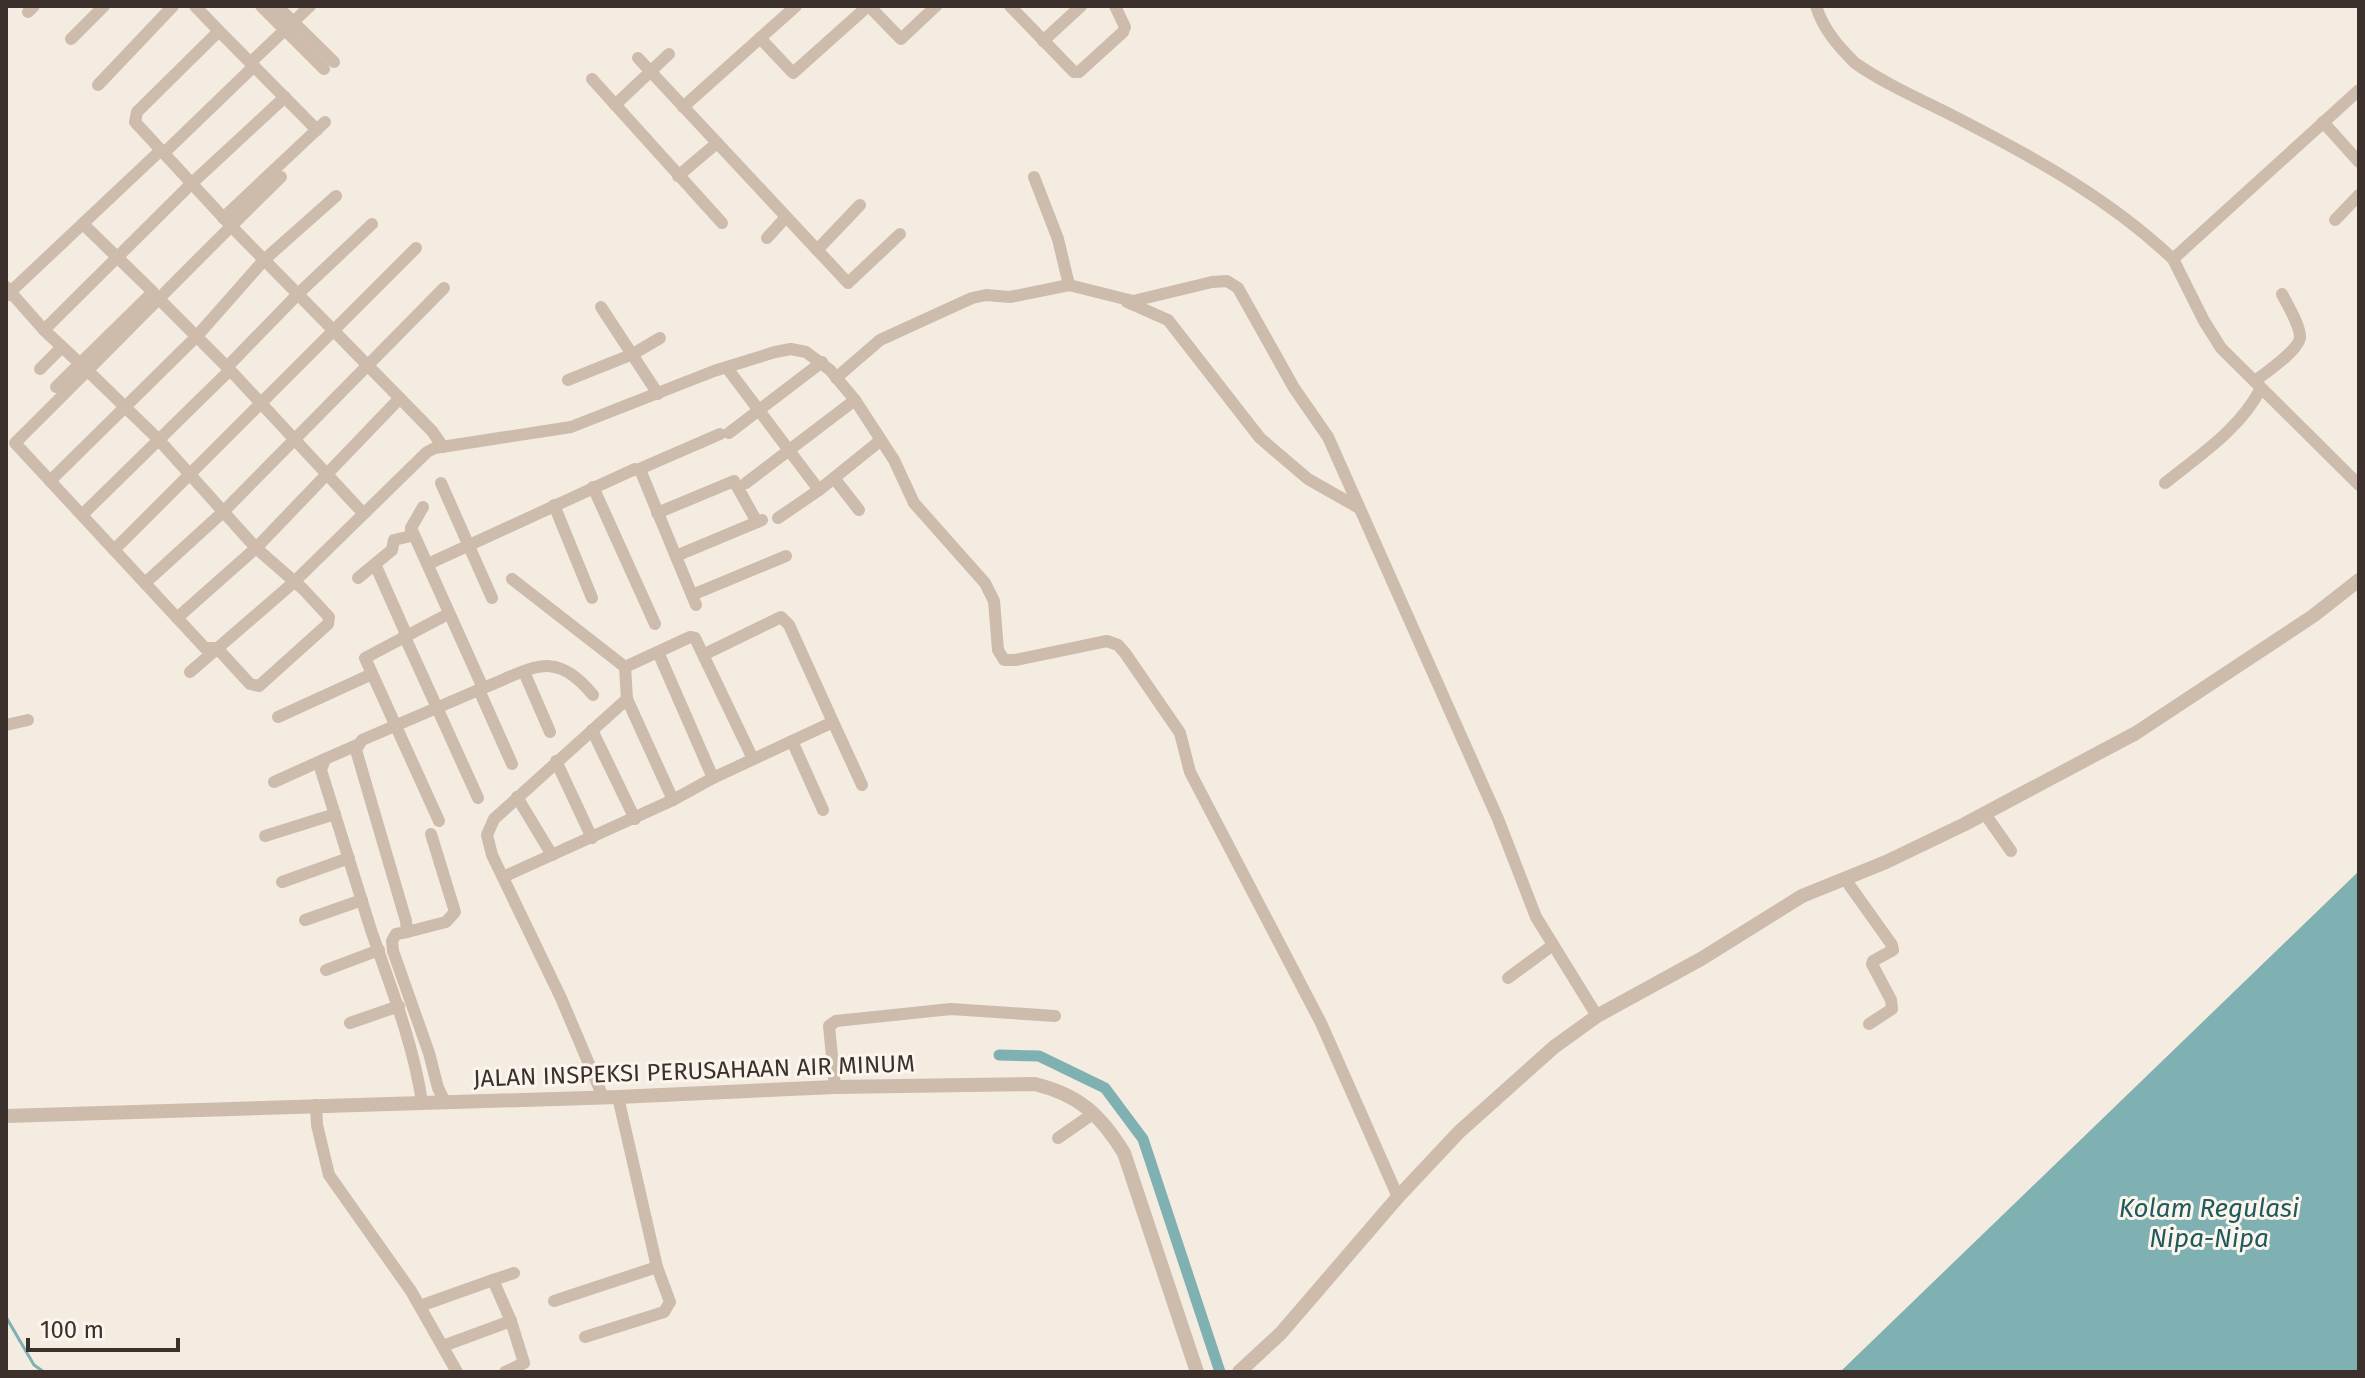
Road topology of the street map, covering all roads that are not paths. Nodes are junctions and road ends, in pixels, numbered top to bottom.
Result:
1 (104, 6) edge
2 (173, 6) edge
3 (195, 6) edge
4 (261, 6) edge
5 (277, 6) edge
6 (310, 6) edge
7 (796, 6) edge
8 (868, 6) edge
9 (936, 6) edge
10 (1010, 6) edge
11 (1081, 6) edge
12 (1115, 6) edge
13 (1816, 6) edge
14 (288, 25) junction
15 (219, 31) junction
16 (760, 38) junction
17 (71, 39) dead end
18 (1043, 41) junction
19 (669, 54) dead end
20 (638, 58) dead end
21 (252, 64) junction
22 (329, 66) dead end
23 (651, 71) junction
24 (592, 79) dead end
25 (98, 85) dead end
26 (2359, 90) edge
27 (285, 97) junction
28 (615, 105) junction
29 (683, 107) junction
30 (2323, 122) junction
31 (717, 143) junction
32 (162, 151) junction
33 (2359, 162) edge
34 (678, 176) junction
35 (281, 177) dead end
36 (1034, 177) dead end
37 (191, 184) junction
38 (2359, 195) edge
39 (336, 196) dead end
40 (860, 205) dead end
41 (786, 217) junction
42 (2335, 220) dead end
43 (227, 222) junction
44 (722, 223) dead end
45 (83, 224) junction
46 (372, 224) dead end
47 (900, 234) dead end
48 (767, 238) dead end
49 (416, 248) dead end
50 (817, 250) junction
51 (118, 257) junction
52 (2173, 259) junction
53 (264, 260) junction
54 (1069, 285) junction
55 (444, 288) dead end
56 (7, 291) edge
57 (299, 293) junction
58 (2282, 294) dead end
59 (159, 299) junction
60 (1124, 300) junction
61 (601, 307) dead end
62 (44, 330) junction
63 (333, 331) junction
64 (197, 336) junction
65 (660, 338) dead end
66 (62, 347) junction
67 (633, 354) junction
68 (822, 362) junction
69 (367, 365) junction
70 (84, 367) junction
71 (228, 368) junction
72 (727, 368) junction
73 (40, 369) dead end
74 (836, 378) junction
75 (568, 380) dead end
76 (2258, 384) junction
77 (56, 387) dead end
78 (658, 394) junction
79 (400, 398) junction
80 (855, 400) junction
81 (259, 402) junction
82 (126, 407) junction
83 (758, 412) junction
84 (158, 439) junction
85 (294, 439) junction
86 (881, 440) junction
87 (443, 447) junction
88 (788, 450) junction
89 (637, 470) junction
90 (327, 475) junction
91 (190, 476) junction
92 (834, 478) junction
93 (50, 481) junction
94 (441, 483) dead end
95 (746, 483) dead end
96 (2165, 483) dead end
97 (2359, 485) edge
98 (593, 487) junction
99 (819, 490) junction
100 (554, 505) junction
101 (423, 507) dead end
102 (1359, 508) junction
103 (859, 510) dead end
104 (223, 512) junction
105 (363, 513) junction
106 (657, 513) junction
107 (82, 515) junction
108 (778, 518) dead end
109 (411, 528) junction
110 (468, 544) junction
111 (256, 548) junction
112 (114, 550) junction
113 (676, 556) junction
114 (786, 556) dead end
115 (375, 564) junction
116 (428, 564) junction
117 (358, 578) dead end
118 (512, 579) dead end
119 (2359, 580) edge
120 (145, 583) junction
121 (293, 583) junction
122 (492, 598) dead end
123 (592, 598) dead end
124 (448, 614) junction
125 (177, 618) junction
126 (655, 624) dead end
127 (405, 635) junction
128 (217, 648) junction
129 (658, 652) junction
130 (705, 654) junction
131 (625, 667) junction
132 (190, 672) dead end
133 (524, 672) junction
134 (372, 674) junction
135 (481, 689) junction
136 (593, 695) dead end
137 (627, 699) junction
138 (437, 709) junction
139 (278, 717) dead end
140 (28, 720) dead end
141 (833, 722) junction
142 (6, 725) edge
143 (396, 726) junction
144 (592, 730) junction
145 (550, 732) dead end
146 (792, 741) junction
147 (357, 745) junction
148 (325, 759) junction
149 (753, 759) junction
150 (556, 761) junction
151 (512, 764) dead end
152 (713, 778) junction
153 (274, 782) dead end
154 (862, 785) dead end
155 (517, 797) junction
156 (478, 798) dead end
157 (673, 800) junction
158 (823, 810) dead end
159 (335, 814) junction
160 (1985, 814) junction
161 (635, 819) junction
162 (439, 821) dead end
163 (431, 834) dead end
164 (265, 836) dead end
165 (592, 838) junction
166 (2011, 851) dead end
167 (552, 855) junction
168 (349, 858) junction
169 (503, 877) junction
170 (1845, 879) junction
171 (282, 882) dead end
172 (362, 900) junction
173 (305, 920) dead end
174 (407, 932) junction
175 (1553, 945) junction
176 (379, 950) junction
177 (326, 970) dead end
178 (1508, 978) dead end
179 (399, 1006) junction
180 (1055, 1016) dead end
181 (1597, 1016) junction
182 (350, 1023) dead end
183 (1869, 1024) dead end
184 (835, 1087) junction
185 (611, 1097) junction
186 (422, 1102) junction
187 (445, 1102) junction
188 (316, 1105) junction
189 (1094, 1113) junction
190 (6, 1116) edge
191 (1058, 1138) dead end
192 (1398, 1197) junction
193 (657, 1267) junction
194 (514, 1273) dead end
195 (493, 1280) junction
196 (554, 1301) dead end
197 (420, 1306) junction
198 (511, 1321) junction
199 (585, 1337) dead end
200 (443, 1346) junction
201 (454, 1371) edge
202 (505, 1372) edge
203 (1197, 1372) edge
204 (1239, 1372) edge

1 - 17 street
2 - 25 street
3 - 15 street
4 - 14 street
5 - 14 street
6 - 14 street
7 - 16 street
8 - 9 street
8 - 16 street
10 - 18 street
11 - 18 street
12 - 18 street
13 - 52 street
14 - 21 street
14 - 22 street
15 - 21 street
15 - 32 street
16 - 29 street
19 - 23 street
20 - 23 street
21 - 27 street
21 - 32 street
23 - 28 street
23 - 29 street
24 - 28 street
26 - 30 street
27 - 37 street
27 - 43 street
28 - 34 street
29 - 31 street
30 - 33 street
30 - 52 street
31 - 34 street
31 - 41 street
32 - 37 street
32 - 45 street
34 - 44 street
35 - 43 street
36 - 54 street
37 - 43 street
37 - 51 street
38 - 42 street
39 - 53 street
40 - 50 street
41 - 48 street
41 - 50 street
43 - 53 street
43 - 59 street
45 - 51 street
45 - 56 street
46 - 57 street
47 - 50 street
49 - 63 street
51 - 62 street
51 - 70 street
52 - 76 street
53 - 57 street
53 - 64 street
54 - 60 street
54 - 74 street
55 - 69 street
56 - 62 street
57 - 63 street
57 - 71 street
58 - 76 street
59 - 64 street
59 - 70 street
60 - 102 street
60 - 102 street
61 - 67 street
62 - 66 street
63 - 69 street
63 - 81 street
64 - 71 street
64 - 82 street
65 - 67 street
66 - 70 street
66 - 73 street
67 - 75 street
67 - 78 street
68 - 72 street
68 - 74 street
68 - 83 street
69 - 79 street
69 - 85 street
70 - 77 street
70 - 82 street
70 - 93 street
71 - 81 street
71 - 84 street
72 - 78 street
72 - 83 street
74 - 80 street
76 - 96 street
76 - 97 street
78 - 87 street
79 - 87 street
79 - 90 street
80 - 86 street
80 - 88 street
81 - 85 street
81 - 91 street
82 - 84 street
82 - 93 street
83 - 88 street
83 - 89 street
84 - 91 street
84 - 107 street
85 - 90 street
85 - 104 street
86 - 92 street
86 - 192 street
87 - 105 street
88 - 95 street
88 - 99 street
89 - 98 street
89 - 106 street
90 - 105 street
90 - 111 street
91 - 104 street
91 - 112 street
92 - 99 street
92 - 103 street
93 - 107 street
94 - 110 street
98 - 100 street
98 - 126 street
99 - 108 street
100 - 110 street
100 - 123 street
101 - 109 street
102 - 175 street
104 - 111 street
104 - 120 street
105 - 121 street
106 - 113 street
106 - 113 street
107 - 112 street
109 - 115 street
109 - 116 street
110 - 116 street
110 - 122 street
111 - 121 street
111 - 125 street
112 - 120 street
113 - 114 street
115 - 117 street
115 - 127 street
116 - 124 street
118 - 131 street
119 - 160 street
120 - 125 street
121 - 128 street
121 - 128 street
124 - 127 street
124 - 135 street
125 - 128 street
127 - 134 street
127 - 138 street
128 - 132 street
129 - 130 street
129 - 131 street
129 - 152 street
130 - 141 street
130 - 149 street
131 - 137 street
133 - 135 street
133 - 136 street
133 - 145 street
134 - 139 street
134 - 143 street
135 - 138 street
135 - 151 street
137 - 144 street
137 - 157 street
138 - 143 street
138 - 156 street
140 - 142 street
141 - 146 street
141 - 154 street
143 - 147 street
143 - 162 street
144 - 150 street
144 - 161 street
146 - 149 street
146 - 158 street
147 - 148 street
147 - 174 street
148 - 153 street
148 - 159 street
149 - 152 street
150 - 155 street
150 - 165 street
152 - 157 street
155 - 167 street
155 - 169 street
157 - 161 street
159 - 164 street
159 - 168 street
160 - 166 street
160 - 170 street
161 - 165 street
163 - 174 street
165 - 167 street
167 - 169 street
168 - 171 street
168 - 172 street
169 - 185 street
170 - 181 street
170 - 183 street
172 - 173 street
172 - 176 street
174 - 187 street
175 - 178 street
175 - 181 street
176 - 177 street
176 - 179 street
179 - 182 street
179 - 186 street
180 - 184 street
181 - 192 street
184 - 185 street, JALAN INSPEKSI PERUSAHAAN AIR MINUM
184 - 189 street, JALAN INSPEKSI PERUSAHAAN AIR MINUM
185 - 187 street, JALAN INSPEKSI PERUSAHAAN AIR MINUM
185 - 193 street
186 - 187 street, JALAN INSPEKSI PERUSAHAAN AIR MINUM
186 - 188 street, JALAN INSPEKSI PERUSAHAAN AIR MINUM
188 - 190 street, JALAN INSPEKSI PERUSAHAAN AIR MINUM
188 - 197 street
189 - 191 street
189 - 203 street, JALAN INSPEKSI PERUSAHAAN AIR MINUM
192 - 204 street
193 - 196 street
193 - 199 street
194 - 195 street
195 - 197 street
195 - 198 street
197 - 200 street
198 - 200 street
198 - 202 street
200 - 201 street

